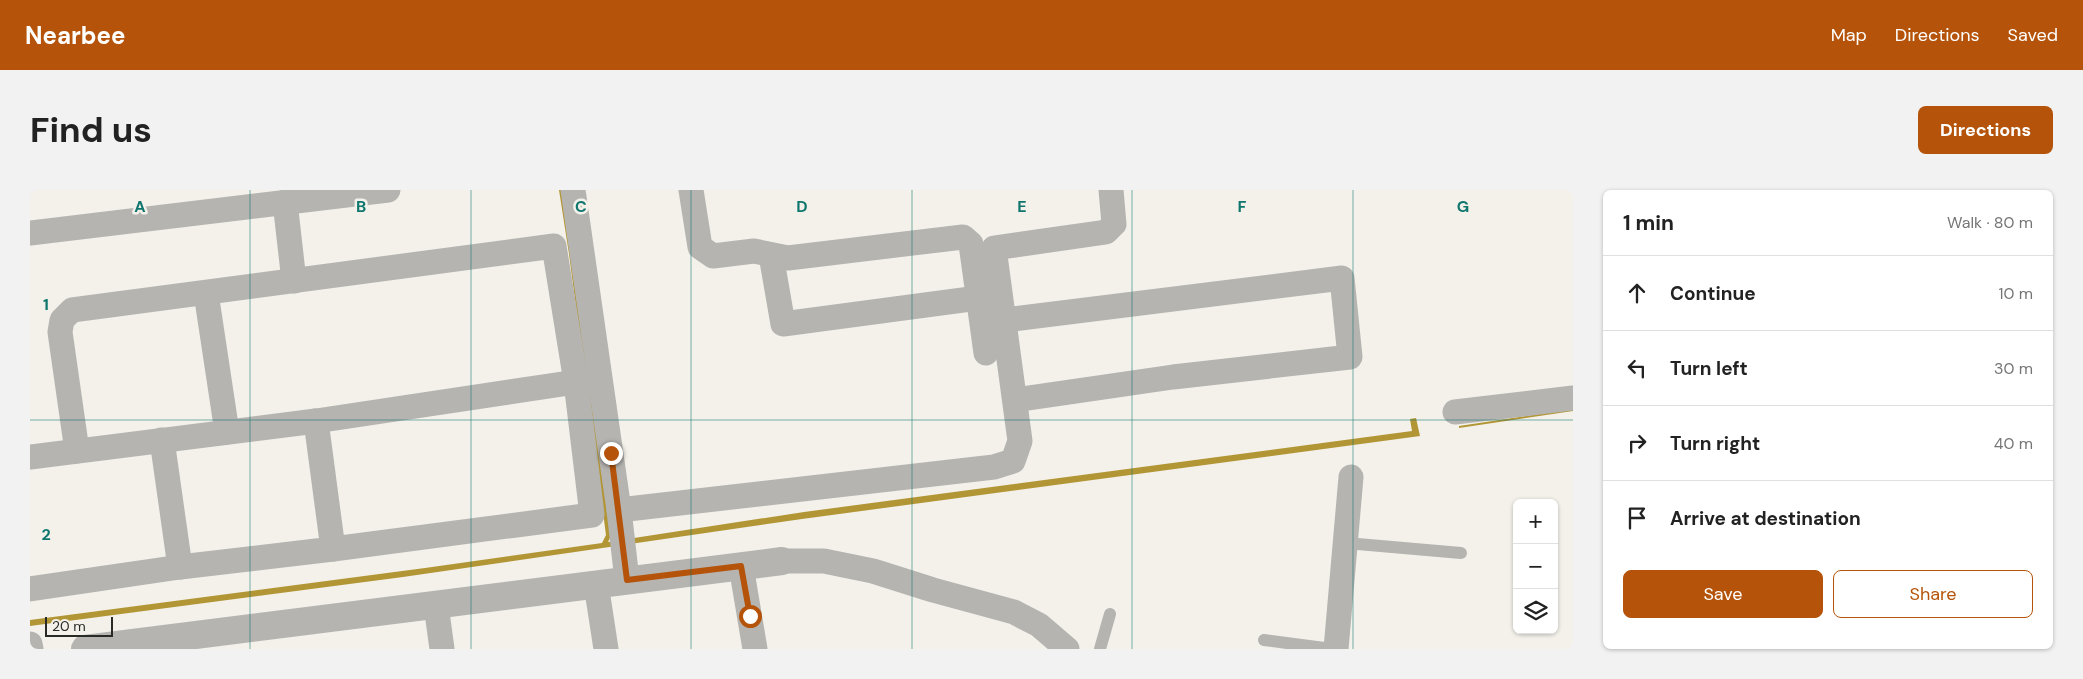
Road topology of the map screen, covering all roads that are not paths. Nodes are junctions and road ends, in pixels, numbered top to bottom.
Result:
1 (388, 190) edge
2 (573, 190) edge
3 (691, 190) edge
4 (1111, 190) edge
5 (298, 197) edge
6 (30, 233) edge
7 (771, 254) junction
8 (294, 281) junction
9 (206, 292) junction
10 (978, 298) junction
11 (1005, 320) junction
12 (986, 354) dead end
13 (576, 382) junction
14 (1573, 398) edge
15 (1015, 400) junction
16 (1455, 412) dead end
17 (316, 421) junction
18 (227, 432) junction
19 (162, 440) junction
20 (77, 451) junction
21 (30, 458) edge
22 (1351, 477) dead end
23 (619, 510) junction
24 (1346, 542) junction
25 (333, 549) junction
26 (1461, 553) dead end
27 (782, 561) joint
28 (741, 566) junction
29 (180, 567) junction
30 (627, 580) junction
31 (596, 584) junction
32 (30, 589) edge
33 (436, 605) junction
34 (1110, 614) dead end
35 (1264, 640) dead end
36 (30, 644) edge
37 (166, 644) edge
38 (31, 649) edge
39 (85, 649) edge
40 (442, 649) edge
41 (606, 649) edge
42 (754, 649) edge
43 (1066, 649) edge
44 (1100, 649) edge
45 (1332, 649) edge
46 (1336, 649) edge

1 - 5 street
2 - 23 street
3 - 7 street
4 - 11 street
5 - 6 street
5 - 8 street
7 - 10 street
7 - 10 street
8 - 9 street
8 - 13 street
9 - 18 street
9 - 20 street
10 - 12 street
11 - 15 street
11 - 15 street
13 - 17 street
13 - 25 street
14 - 16 street
15 - 23 street
17 - 18 street
17 - 25 street
18 - 19 street
19 - 20 street
19 - 29 street
20 - 21 street
22 - 24 street
23 - 30 street
24 - 26 lane
24 - 46 street
25 - 29 street
27 - 28 street
27 - 43 street
28 - 30 street
28 - 42 street
29 - 32 street
30 - 31 street
31 - 33 street
31 - 41 street
33 - 37 street
33 - 40 street
34 - 44 lane
35 - 45 lane
36 - 38 street
37 - 39 street

